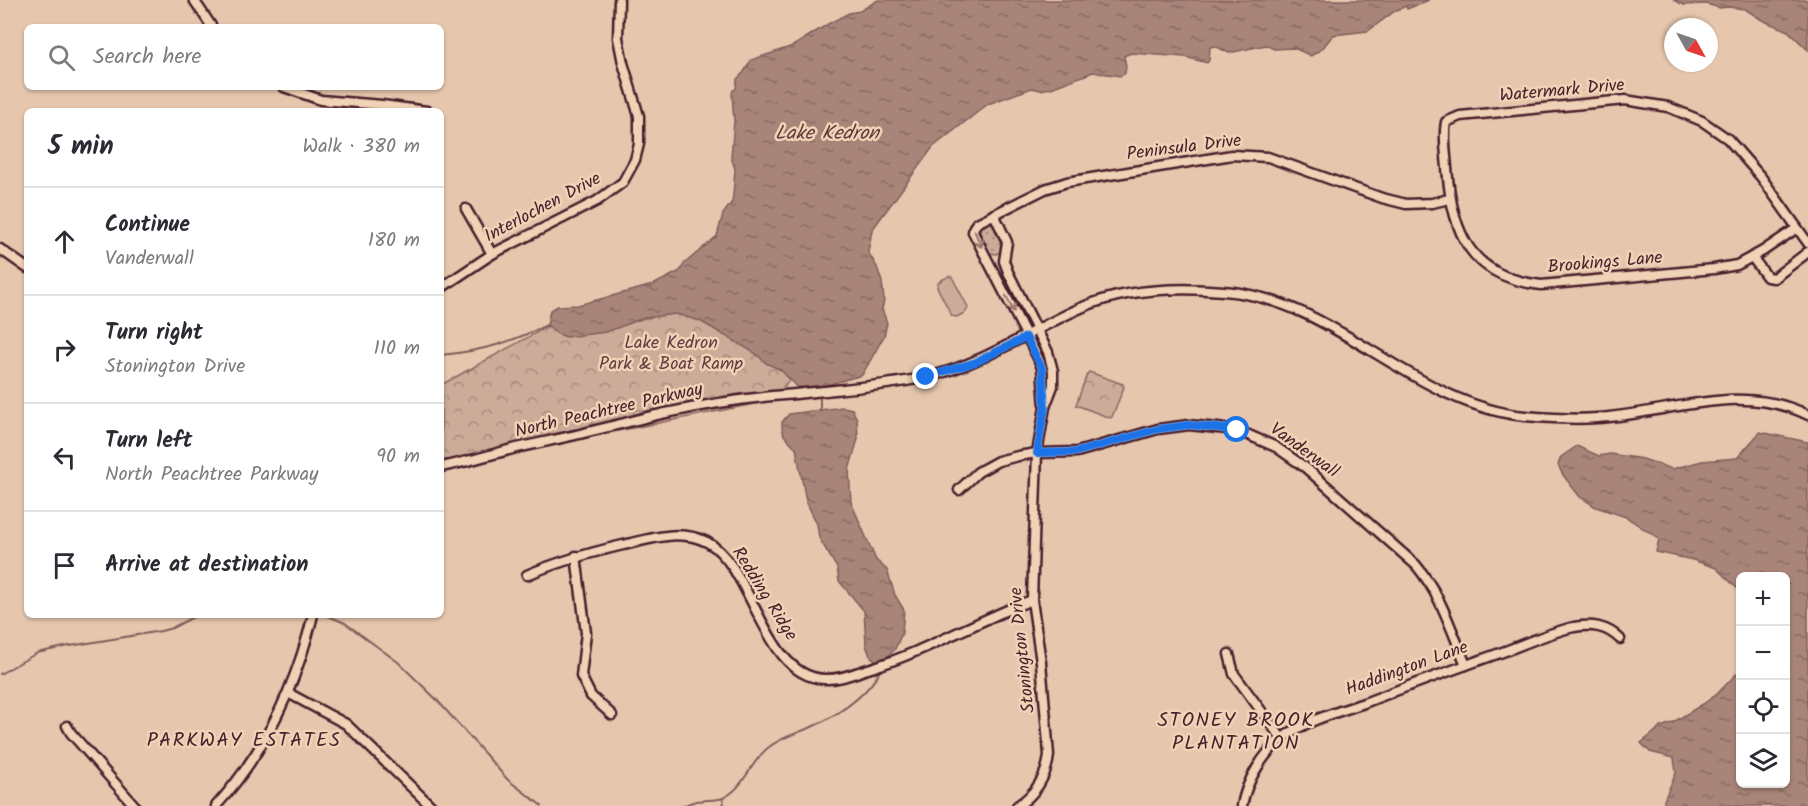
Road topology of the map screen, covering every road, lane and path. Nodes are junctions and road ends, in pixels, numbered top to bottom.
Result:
1 (194, 0) edge
2 (620, 0) edge
3 (210, 24) edge
4 (293, 90) edge
5 (404, 108) edge
6 (1449, 199) junction
7 (466, 209) dead end
8 (994, 214) junction
9 (1797, 228) junction
10 (1808, 243) edge
11 (0, 249) edge
12 (1808, 252) edge
13 (492, 254) junction
14 (1752, 257) junction
15 (1005, 264) junction
16 (24, 266) edge
17 (993, 270) junction
18 (444, 286) edge
19 (1038, 330) junction
20 (1026, 337) junction
21 (1045, 407) junction
22 (1808, 415) edge
23 (1037, 453) junction
24 (444, 466) edge
25 (959, 490) dead end
26 (576, 556) junction
27 (527, 575) dead end
28 (1032, 600) junction
29 (312, 618) edge
30 (1620, 639) dead end
31 (1229, 654) dead end
32 (1466, 664) junction
33 (288, 693) junction
34 (612, 716) dead end
35 (67, 726) dead end
36 (1282, 739) junction
37 (135, 806) edge
38 (216, 806) edge
39 (431, 806) edge
40 (1017, 806) edge
41 (1242, 806) edge

1 - 3 street
2 - 13 street, Interlochen Drive
4 - 5 street
6 - 8 street, Peninsula Drive
6 - 9 street, Watermark Drive
6 - 14 street, Brookings Lane
7 - 13 street
8 - 15 street
8 -> 17 street, Peninsula Drive
9 - 10 street, Watermark Drive
9 - 14 street, Brookings Lane
11 - 16 street
12 - 14 street
13 - 18 street, Interlochen Drive
15 - 17 street
15 - 19 street
17 -> 20 street, Peninsula Drive
19 - 20 street, North Peachtree Parkway
19 - 21 street, Stonington Drive
19 - 22 street, North Peachtree Parkway
20 - 21 street, Stonington Drive
20 - 24 street, North Peachtree Parkway
21 - 23 street, Stonington Drive
23 - 25 street, Vanderwall
23 - 28 street, Stonington Drive
23 - 32 street, Vanderwall
26 - 27 street, Redding Ridge
26 - 28 street, Redding Ridge
26 - 34 street
28 - 40 street, Stonington Drive
29 - 33 street
30 - 32 street, Haddington Lane
31 - 36 street
32 - 36 street, Haddington Lane
33 - 38 street
33 - 39 street
35 - 37 street
36 - 41 street, Haddington Lane

